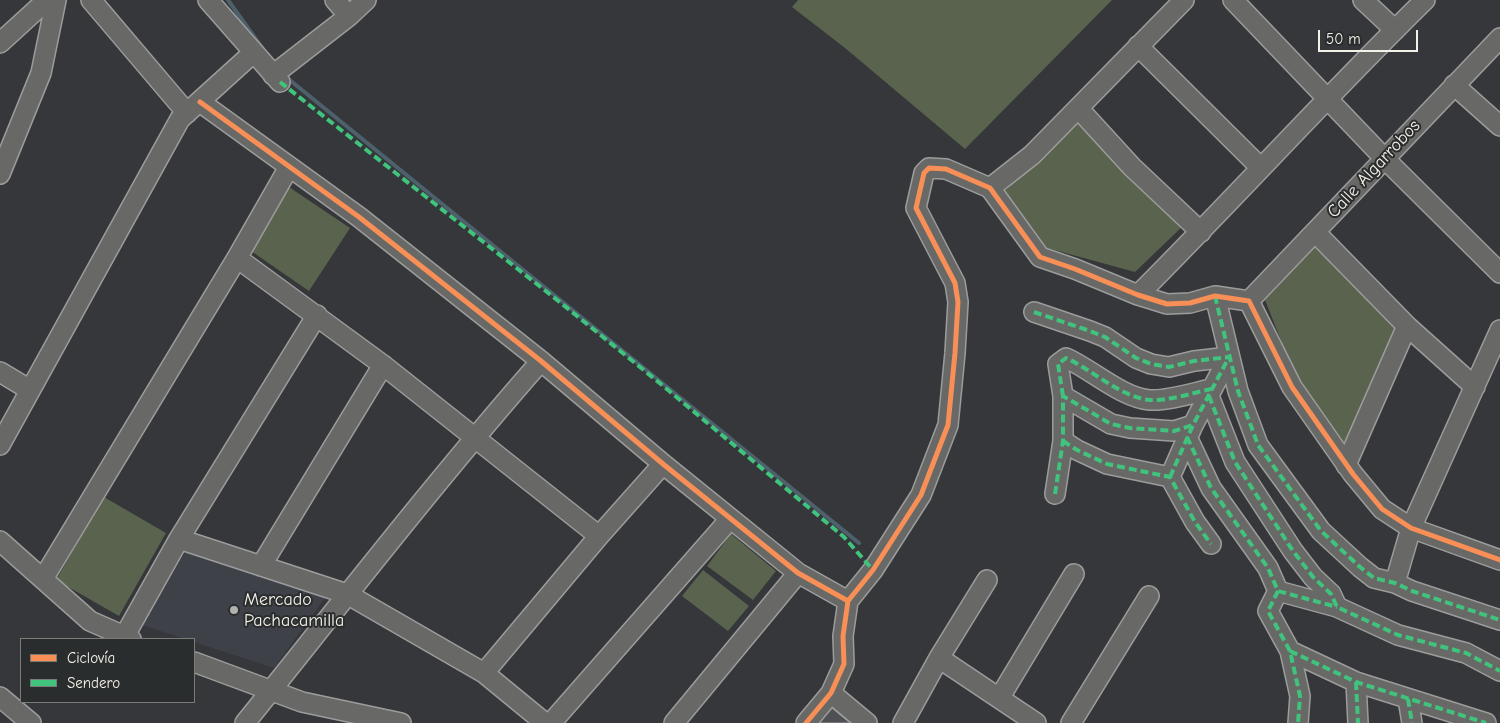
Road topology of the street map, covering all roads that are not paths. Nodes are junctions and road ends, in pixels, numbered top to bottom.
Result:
1 (49, 0) edge
2 (56, 0) edge
3 (91, 0) edge
4 (208, 0) edge
5 (335, 0) edge
6 (366, 0) edge
7 (1184, 0) edge
8 (1233, 0) edge
9 (1362, 0) edge
10 (1426, 0) edge
11 (349, 16) junction
12 (1395, 30) junction
13 (1500, 38) edge
14 (0, 43) edge
15 (1138, 46) junction
16 (254, 53) junction
17 (1454, 85) junction
18 (1328, 98) junction
19 (194, 107) junction
20 (1078, 108) junction
21 (1500, 126) edge
22 (0, 152) edge
23 (1385, 159) junction
24 (289, 167) junction
25 (1261, 168) junction
26 (0, 174) edge
27 (990, 188) junction
28 (1201, 232) junction
29 (1315, 232) junction
30 (237, 258) junction
31 (1500, 273) edge
32 (1138, 295) junction
33 (1215, 296) junction
34 (1249, 301) junction
35 (1034, 312) dead end
36 (317, 315) junction
37 (1407, 326) junction
38 (1500, 330) edge
39 (1229, 357) junction
40 (541, 361) junction
41 (383, 365) junction
42 (0, 372) edge
43 (1475, 387) junction
44 (30, 390) junction
45 (1210, 393) junction
46 (1064, 396) junction
47 (1190, 431) junction
48 (475, 437) junction
49 (1064, 441) junction
50 (0, 445) edge
51 (663, 464) junction
52 (1346, 465) junction
53 (1170, 477) junction
54 (1054, 494) dead end
55 (730, 519) junction
56 (1412, 528) junction
57 (599, 536) junction
58 (179, 539) junction
59 (0, 541) edge
60 (1211, 544) dead end
61 (1500, 560) edge
62 (261, 566) junction
63 (798, 572) junction
64 (1074, 574) dead end
65 (43, 578) junction
66 (987, 580) dead end
67 (1395, 583) junction
68 (1278, 591) junction
69 (347, 594) junction
70 (1149, 596) dead end
71 (848, 601) junction
72 (1338, 607) junction
73 (1500, 620) edge
74 (128, 638) edge
75 (1290, 651) junction
76 (939, 658) junction
77 (195, 662) edge
78 (1500, 671) edge
79 (484, 673) junction
80 (1356, 682) junction
81 (271, 690) junction
82 (831, 693) junction
83 (0, 697) edge
84 (1000, 697) junction
85 (1408, 700) junction
86 (32, 723) edge
87 (245, 723) edge
88 (401, 723) edge
89 (545, 723) edge
90 (551, 723) edge
91 (674, 723) edge
92 (806, 723) edge
93 (867, 723) edge
94 (903, 723) edge
95 (1036, 723) edge
96 (1072, 723) edge
97 (1298, 723) edge
98 (1358, 723) edge
99 (1412, 723) edge
100 (1486, 723) edge

1 - 14 street
1 - 22 street
2 - 26 street
3 - 19 street
4 - 16 street
5 - 11 street
6 - 11 street
7 - 15 street
8 - 18 street
9 - 12 street
10 - 12 street
11 - 16 street
12 - 18 street
13 - 17 street, Calle Algarrobos
15 - 20 street
15 - 25 street
16 - 19 street
17 - 21 street
17 - 23 street, Calle Algarrobos
18 - 23 street
18 - 25 street
19 - 24 street
19 - 44 street
20 - 27 street
20 - 28 street
23 - 29 street, Calle Algarrobos
23 - 31 street
24 - 30 street
24 - 40 street
25 - 28 street
27 - 32 street
27 - 71 street
28 - 32 street
29 - 34 street, Calle Algarrobos
29 - 37 street
30 - 36 street
30 - 65 street
32 - 33 street
33 - 34 street
33 - 39 street
34 - 52 street
35 - 39 street
36 - 41 street
36 - 58 street
37 - 43 street
37 - 52 street
38 - 43 street
39 - 45 street
39 - 67 street
40 - 48 street
40 - 51 street
41 - 48 street
41 - 62 street
42 - 44 street
43 - 56 street
44 - 50 street
45 - 46 street
45 - 47 street
45 - 72 street
46 - 47 street
46 - 49 street
47 - 53 street
47 - 68 street
48 - 57 street
48 - 69 street
49 - 53 street
49 - 54 street
51 - 55 street
51 - 57 street
52 - 56 street
53 - 60 street
55 - 63 street
55 - 90 street
56 - 61 street
56 - 67 street
57 - 79 street
58 - 62 street
58 - 74 street
59 - 65 street
62 - 69 street
63 - 71 street
63 - 91 street
64 - 84 street
65 - 74 street
66 - 76 street
67 - 73 street
68 - 72 street
68 - 75 street
69 - 79 street
69 - 81 street
70 - 96 street
71 - 82 street
72 - 78 street
75 - 80 street
75 - 97 street
76 - 84 street
76 - 94 street
77 - 81 street
79 - 89 street
80 - 85 street
80 - 98 street
81 - 87 street
81 - 88 street
82 - 92 street
82 - 93 street
83 - 86 street
84 - 95 street
85 - 99 street
85 - 100 street

